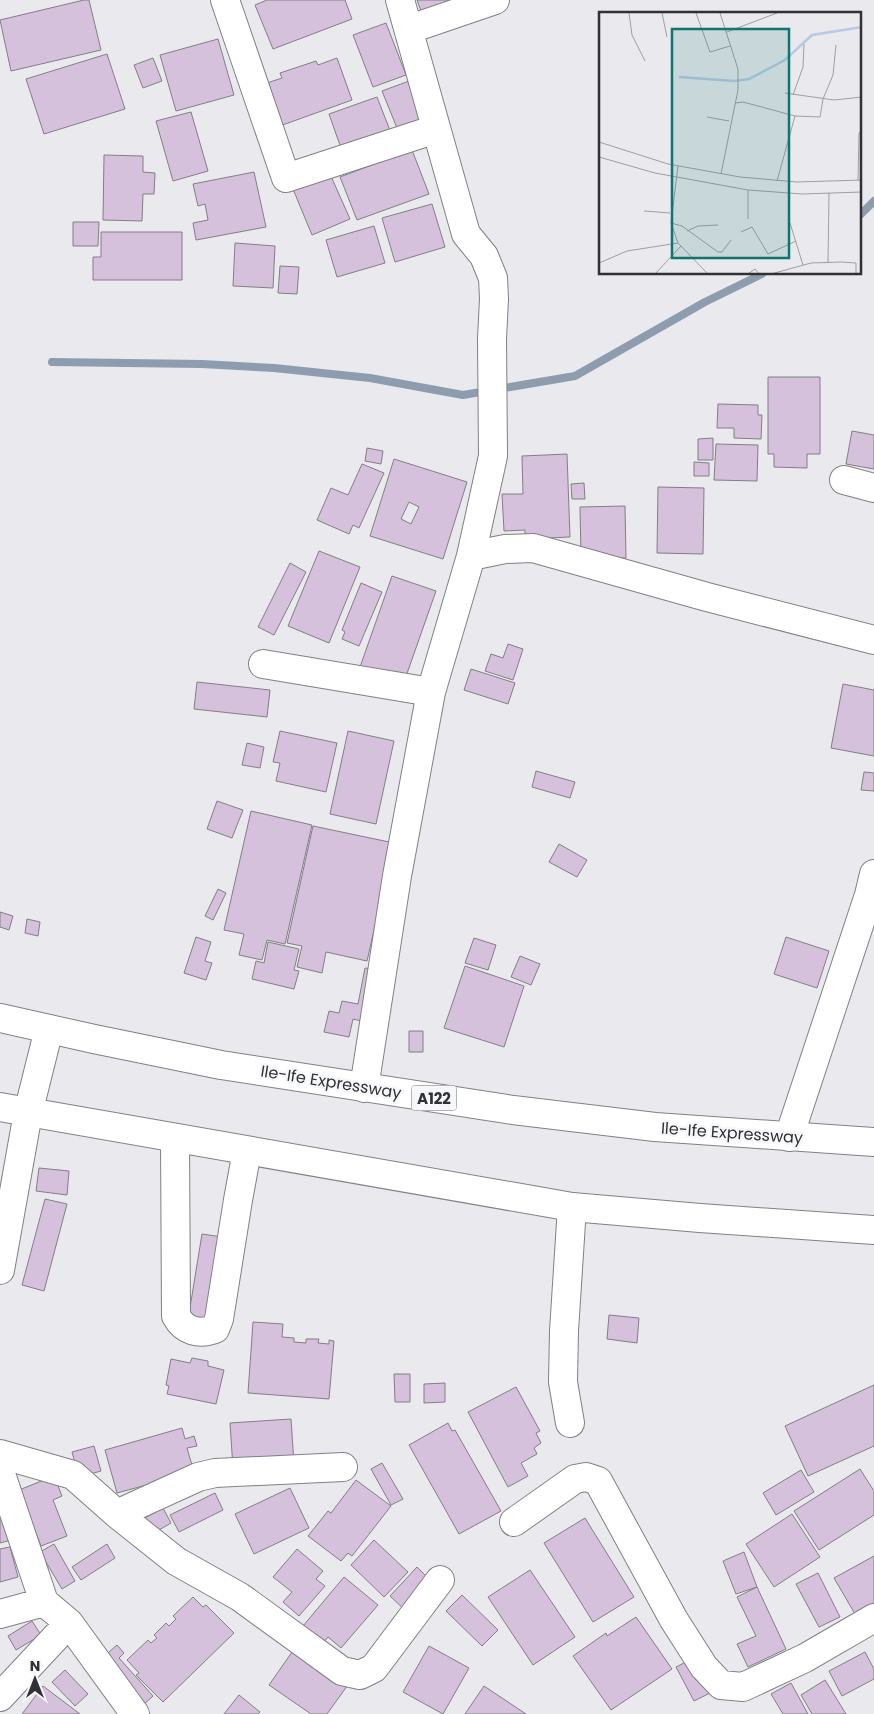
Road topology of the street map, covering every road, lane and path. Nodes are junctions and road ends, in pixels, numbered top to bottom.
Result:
1 (225, 0) edge
2 (400, 0) edge
3 (495, 0) edge
4 (410, 28) junction
5 (436, 129) junction
6 (844, 480) dead end
7 (874, 488) edge
8 (471, 556) junction
9 (874, 640) edge
10 (263, 664) dead end
11 (431, 692) junction
12 (874, 874) edge
13 (0, 1018) edge
14 (49, 1029) junction
15 (364, 1088) junction
16 (0, 1107) edge
17 (28, 1113) junction
18 (789, 1137) junction
19 (175, 1138) junction
20 (874, 1142) edge
21 (248, 1151) junction
22 (572, 1207) junction
23 (874, 1230) edge
24 (0, 1270) edge
25 (570, 1423) dead end
26 (0, 1454) edge
27 (343, 1467) dead end
28 (0, 1471) edge
29 (117, 1514) junction
30 (514, 1522) dead end
31 (440, 1580) dead end
32 (44, 1602) junction
33 (0, 1614) edge
34 (874, 1618) edge
35 (69, 1624) junction
36 (0, 1697) edge
37 (135, 1714) edge

1 - 5 main road
2 - 4 main road
3 - 4 main road
4 - 5 main road
5 - 8 main road
6 - 7 main road
8 - 9 main road
8 - 11 main road
10 - 11 main road
11 - 15 main road
12 - 18 main road
13 - 14 main road, Ile-Ife Expressway / A122
14 - 15 main road, Ile-Ife Expressway / A122
14 - 17 main road
15 - 18 main road, Ile-Ife Expressway / A122
16 - 17 main road
17 - 19 main road
17 - 24 main road
18 - 20 main road, Ile-Ife Expressway / A122
19 - 21 main road
19 - 21 main road
21 - 22 main road
22 - 23 main road
22 - 25 main road
26 - 29 main road
27 - 29 main road
28 - 32 main road
29 - 31 main road
30 - 34 main road
32 - 33 main road
32 - 35 main road
35 - 36 main road
35 - 37 main road

